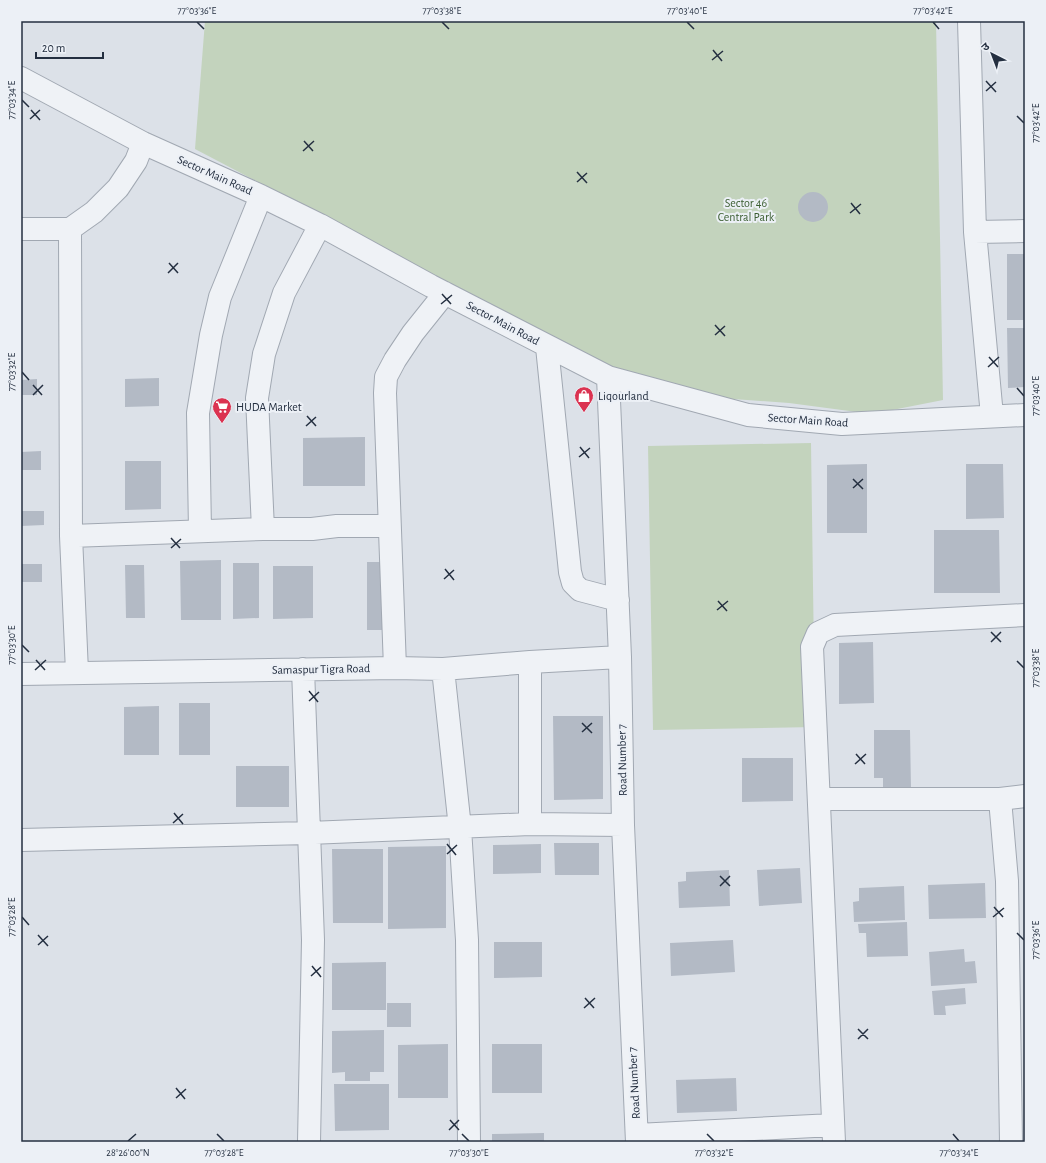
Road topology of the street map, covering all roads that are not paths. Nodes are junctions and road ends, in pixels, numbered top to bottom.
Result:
1 (969, 21) edge
2 (21, 78) edge
3 (143, 143) junction
4 (262, 196) junction
5 (320, 225) junction
6 (21, 229) edge
7 (70, 229) junction
8 (1025, 231) edge
9 (975, 232) junction
10 (445, 293) junction
11 (547, 346) junction
12 (608, 377) junction
13 (1025, 415) edge
14 (992, 416) junction
15 (389, 526) junction
16 (263, 529) junction
17 (200, 531) junction
18 (71, 536) junction
19 (618, 600) junction
20 (1025, 615) edge
21 (620, 657) junction
22 (530, 662) junction
23 (395, 668) junction
24 (303, 669) junction
25 (443, 669) junction
26 (77, 672) junction
27 (21, 674) edge
28 (1025, 796) edge
29 (820, 799) junction
30 (1000, 799) junction
31 (530, 824) junction
32 (623, 825) junction
33 (460, 828) junction
34 (309, 833) junction
35 (21, 840) edge
36 (1016, 881) edge
37 (833, 1133) edge
38 (637, 1138) edge
39 (309, 1142) edge
40 (469, 1142) edge
41 (1011, 1142) edge

1 - 9 street
2 - 3 street, Sector Main Road
3 - 4 street, Sector Main Road
3 - 7 street
4 - 5 street, Sector Main Road
4 - 17 street
5 - 10 street, Sector Main Road
5 - 16 street
6 - 7 street
7 - 18 street
8 - 9 street
9 - 14 street
10 - 11 street, Sector Main Road
10 - 15 street
11 - 12 street, Sector Main Road
11 - 19 street
12 - 14 street, Sector Main Road
12 - 19 street, Road Number 7
13 - 14 street, Sector Main Road
15 - 16 street
15 - 23 street
16 - 17 street
17 - 18 street
18 - 26 street
19 - 21 street, Road Number 7
20 - 29 street
21 - 22 street, Samaspur Tigra Road
21 - 32 street, Road Number 7
22 - 25 street, Samaspur Tigra Road
22 - 31 street
23 - 24 street, Samaspur Tigra Road
23 - 25 street, Samaspur Tigra Road
24 - 26 street, Samaspur Tigra Road
24 - 34 street
25 - 33 street
26 - 27 street, Samaspur Tigra Road
28 - 30 street
29 - 30 street
29 - 37 street
30 - 36 street
31 - 32 street
31 - 33 street
32 - 38 street, Road Number 7
33 - 34 street
33 - 40 street
34 - 35 street
34 - 39 street
36 - 41 street
37 - 38 street

